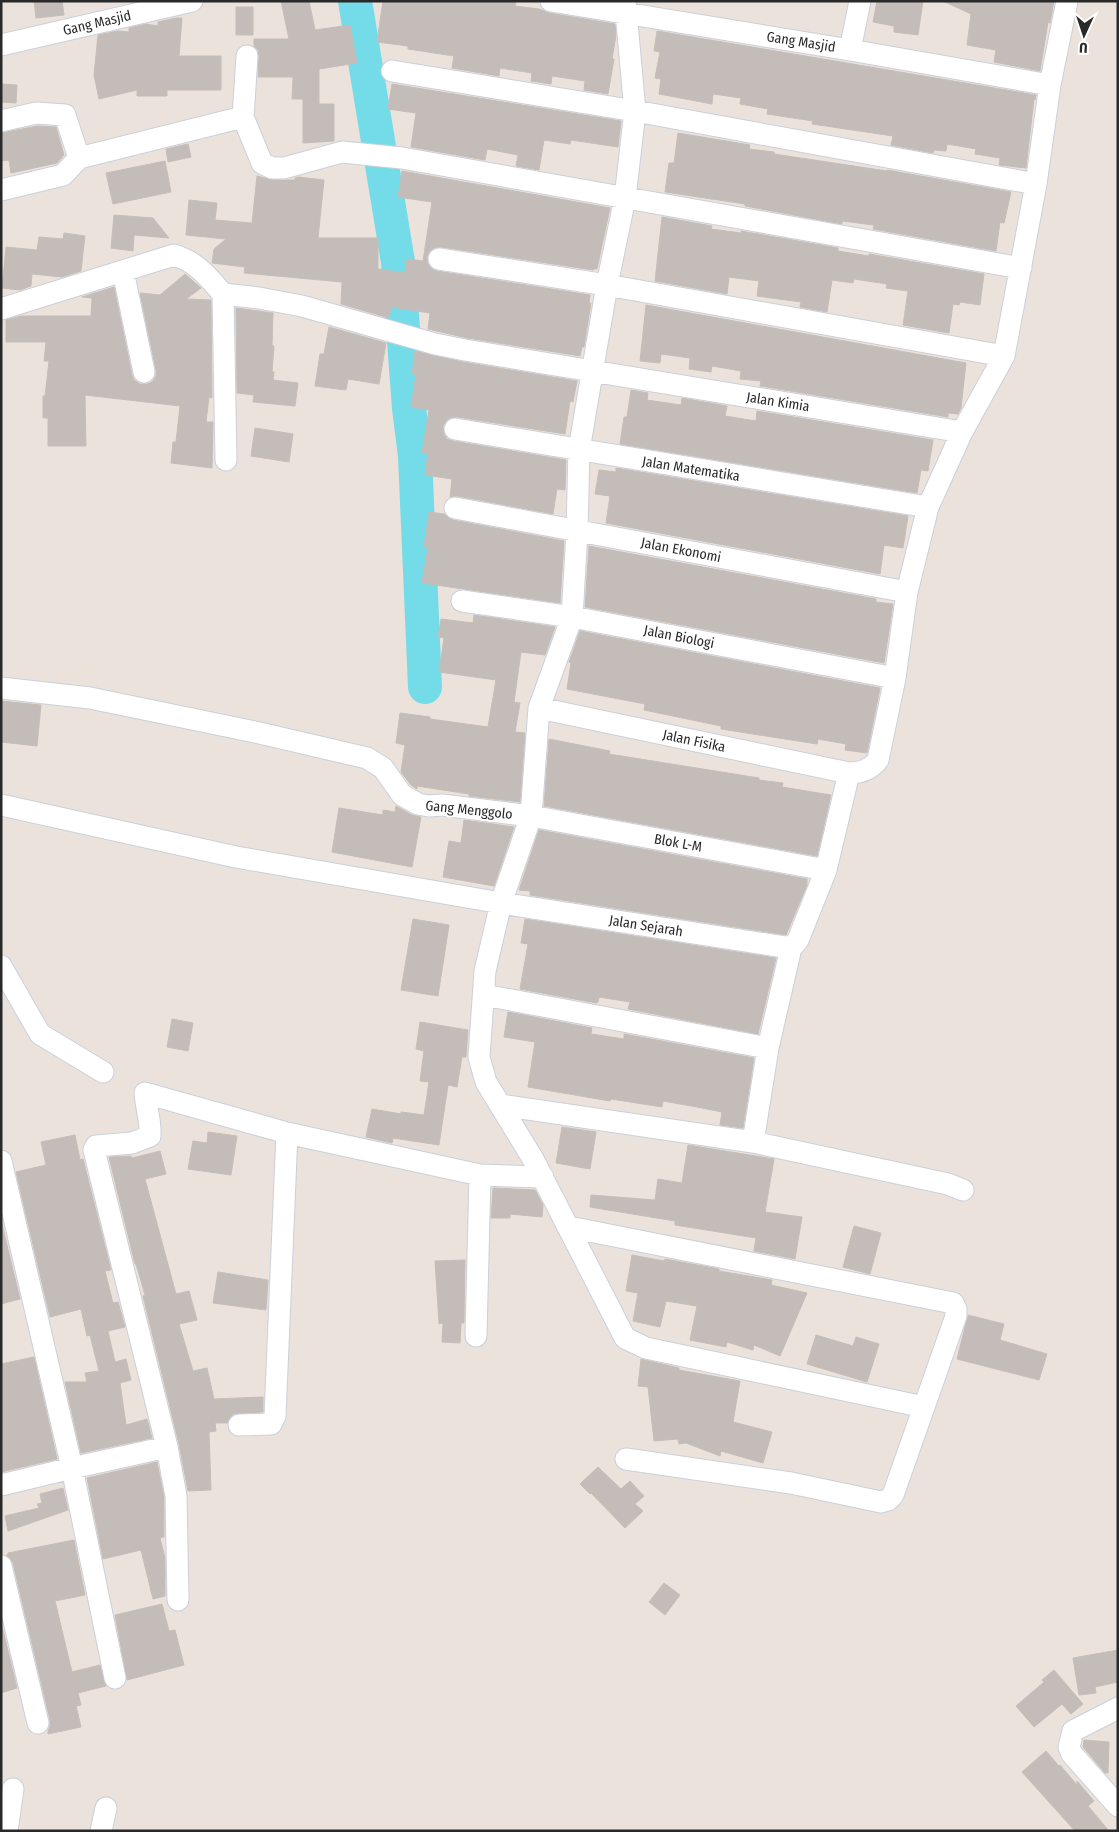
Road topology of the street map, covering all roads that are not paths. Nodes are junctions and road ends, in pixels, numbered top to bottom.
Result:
1 (192, 1) edge
2 (551, 1) edge
3 (860, 1) edge
4 (1067, 1) edge
5 (625, 8) edge
6 (1, 45) edge
7 (850, 50) junction
8 (247, 56) dead end
9 (392, 71) dead end
10 (1050, 85) junction
11 (635, 111) junction
12 (243, 116) junction
13 (1, 121) edge
14 (79, 158) junction
15 (1036, 184) junction
16 (1, 190) edge
17 (625, 198) junction
18 (439, 260) dead end
19 (1021, 268) junction
20 (123, 272) junction
21 (607, 285) junction
22 (223, 294) junction
23 (1, 309) edge
24 (1004, 356) junction
25 (144, 372) dead end
26 (593, 372) junction
27 (455, 429) dead end
28 (962, 432) junction
29 (579, 450) junction
30 (226, 460) dead end
31 (928, 507) junction
32 (454, 508) dead end
33 (577, 531) junction
34 (907, 592) junction
35 (462, 601) dead end
36 (572, 617) junction
37 (895, 678) junction
38 (1, 688) edge
39 (539, 708) junction
40 (849, 773) junction
41 (1, 805) edge
42 (530, 816) junction
43 (826, 870) junction
44 (501, 903) junction
45 (791, 948) junction
46 (1, 966) edge
47 (484, 995) junction
48 (768, 1048) junction
49 (103, 1072) dead end
50 (500, 1105) junction
51 (287, 1133) junction
52 (753, 1142) junction
53 (1, 1161) edge
54 (480, 1175) junction
55 (543, 1177) junction
56 (963, 1190) dead end
57 (569, 1227) junction
58 (476, 1336) dead end
59 (924, 1408) junction
60 (239, 1425) dead end
61 (167, 1447) junction
62 (626, 1459) dead end
63 (72, 1468) junction
64 (1, 1486) edge
65 (1, 1566) edge
66 (178, 1600) dead end
67 (115, 1678) dead end
68 (1118, 1708) edge
69 (38, 1723) dead end
70 (13, 1789) dead end
71 (1118, 1806) edge
72 (106, 1808) dead end
73 (7, 1831) edge
74 (101, 1831) edge

1 - 6 street, Gang Masjid
2 - 5 street, Gang Masjid
3 - 7 street
4 - 10 street
5 - 7 street, Gang Masjid
5 - 11 street
7 - 10 street, Gang Masjid
8 - 12 street
9 - 11 street
10 - 15 street
11 - 15 street
11 - 17 street
12 - 14 street
12 - 17 street
13 - 14 street
14 - 16 street
15 - 19 street
17 - 19 street
17 - 21 street
18 - 21 street
19 - 24 street
20 - 22 street
20 - 23 street
20 - 25 street
21 - 24 street
21 - 26 street
22 - 26 street, Jalan Kimia
22 - 30 street
24 - 28 street
26 - 28 street, Jalan Kimia
26 - 29 street
27 - 29 street, Jalan Matematika
28 - 31 street
29 - 31 street, Jalan Matematika
29 - 33 street
31 - 34 street
32 - 33 street, Jalan Ekonomi
33 - 34 street, Jalan Ekonomi
33 - 36 street
34 - 37 street
35 - 36 street, Jalan Biologi
36 - 37 street, Jalan Biologi
36 - 39 street
37 - 40 street
38 - 42 street, Gang Menggolo
39 - 40 street, Jalan Fisika
39 - 42 street
40 - 43 street
41 - 44 street, Jalan Sejarah
42 - 43 street, Blok L-M
42 - 44 street
43 - 45 street
44 - 45 street, Jalan Sejarah
44 - 47 street
45 - 48 street
46 - 49 street
47 - 48 street
47 - 50 street
48 - 52 street
50 - 52 street
50 - 55 street
51 - 54 street
51 - 60 street
51 - 61 street
52 - 56 street
53 - 63 street
54 - 55 street
54 - 58 street
55 - 57 street
57 - 59 street
57 - 59 street
59 - 62 street
61 - 63 street
61 - 66 street
63 - 64 street
63 - 67 street
65 - 69 street
68 - 71 street
70 - 73 street
72 - 74 street

